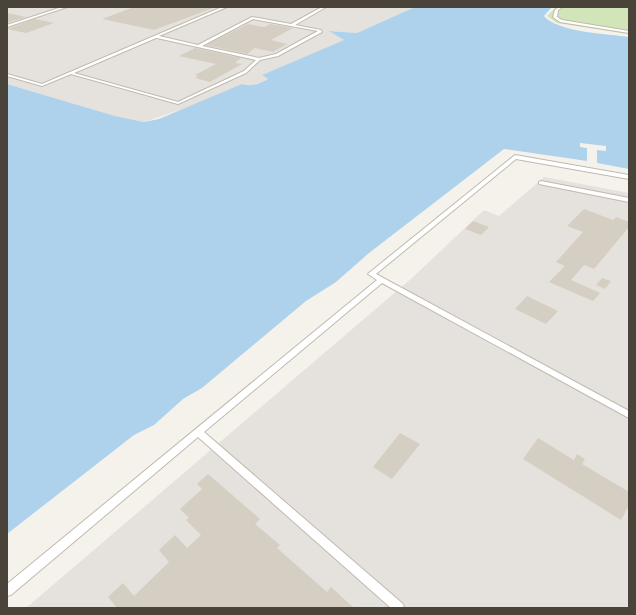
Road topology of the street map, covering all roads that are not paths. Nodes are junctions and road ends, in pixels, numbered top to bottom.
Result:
1 (64, 7) edge
2 (225, 7) edge
3 (324, 7) edge
4 (561, 7) edge
5 (292, 25) junction
6 (7, 26) edge
7 (629, 32) edge
8 (157, 37) junction
9 (199, 46) junction
10 (259, 59) junction
11 (71, 73) junction
12 (7, 75) edge
13 (629, 177) edge
14 (541, 183) dead end
15 (629, 200) edge
16 (381, 280) junction
17 (629, 414) edge
18 (198, 432) junction
19 (7, 591) edge
20 (399, 608) edge

1 - 6 lane
2 - 8 lane
3 - 5 lane
4 - 7 lane
5 - 9 lane
5 - 10 lane
8 - 9 lane
8 - 11 lane
9 - 10 lane
10 - 11 lane
11 - 12 lane
13 - 16 lane
14 - 15 lane
16 - 17 lane
16 - 18 lane
18 - 19 lane
18 - 20 lane

